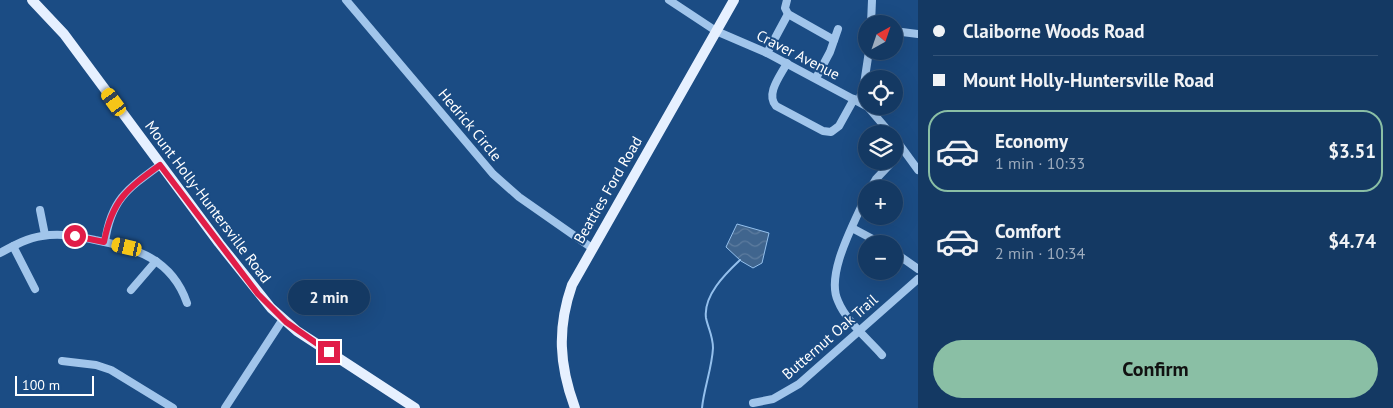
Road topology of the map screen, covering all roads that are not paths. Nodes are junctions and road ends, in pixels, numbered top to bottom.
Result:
1 (32, 0) edge
2 (346, 0) edge
3 (669, 0) edge
4 (734, 0) edge
5 (787, 0) edge
6 (872, 0) edge
7 (788, 14) junction
8 (871, 15) edge
9 (838, 29) dead end
10 (716, 31) junction
11 (903, 32) edge
12 (918, 34) edge
13 (834, 40) junction
14 (767, 53) junction
15 (868, 60) edge
16 (787, 63) junction
17 (816, 78) junction
18 (856, 100) junction
19 (874, 115) edge
20 (883, 125) edge
21 (904, 152) edge
22 (160, 165) junction
23 (884, 170) edge
24 (918, 170) edge
25 (875, 180) edge
26 (40, 210) dead end
27 (858, 214) edge
28 (852, 228) junction
29 (45, 235) junction
30 (865, 235) edge
31 (104, 242) junction
32 (14, 246) junction
33 (592, 248) junction
34 (0, 253) edge
35 (903, 258) edge
36 (156, 261) junction
37 (918, 269) edge
38 (918, 280) edge
39 (35, 289) dead end
40 (131, 290) dead end
41 (187, 303) dead end
42 (283, 319) junction
43 (860, 330) junction
44 (882, 354) dead end
45 (62, 361) dead end
46 (753, 403) dead end
47 (407, 406) edge
48 (174, 408) edge
49 (225, 408) edge
50 (575, 408) edge

1 - 22 main road, Mount Holly-Huntersville Road
2 - 33 street, Hedrick Circle
3 - 10 street, Craver Avenue
4 - 10 main road, Beatties Ford Road
5 - 7 street
6 - 8 street
7 - 13 street
7 - 14 street
9 - 13 street
10 - 14 street, Craver Avenue
10 - 33 main road, Beatties Ford Road
11 - 12 street
13 - 17 street
14 - 16 street, Craver Avenue
15 - 18 street
16 - 17 street, Craver Avenue
16 - 18 street
17 - 18 street, Craver Avenue
19 - 20 street, Craver Avenue
21 - 24 street
22 - 31 street
22 - 42 main road, Mount Holly-Huntersville Road
23 - 25 street
26 - 29 street
27 - 28 street
28 - 30 street
28 - 43 street
29 - 31 street
29 - 32 street
31 - 36 street
32 - 34 street
32 - 39 street
33 - 50 main road, Beatties Ford Road
35 - 37 street
36 - 40 street
36 - 41 street
38 - 43 street, Butternut Oak Trail
42 - 47 main road, Mount Holly-Huntersville Road
42 - 49 street
43 - 44 street
43 - 46 street, Butternut Oak Trail
45 - 48 street

